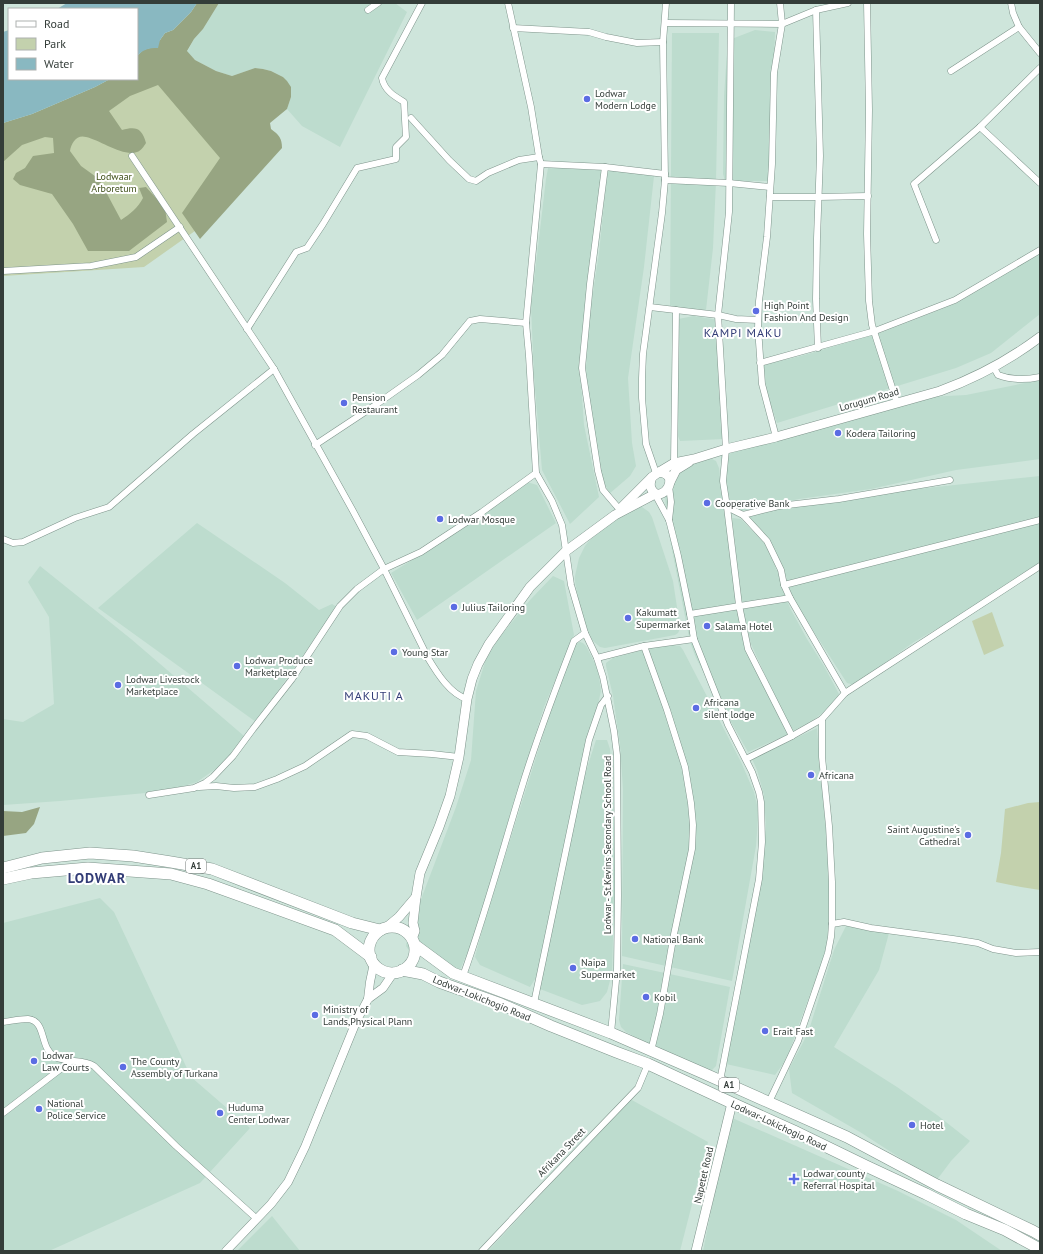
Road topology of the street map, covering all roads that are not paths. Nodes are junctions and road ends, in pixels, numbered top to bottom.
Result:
1 (378, 3) edge
2 (422, 3) edge
3 (508, 3) edge
4 (666, 3) edge
5 (731, 3) edge
6 (780, 3) edge
7 (848, 3) edge
8 (867, 3) edge
9 (1011, 3) edge
10 (368, 10) dead end
11 (816, 10) junction
12 (665, 23) junction
13 (731, 23) junction
14 (782, 24) junction
15 (1019, 27) junction
16 (513, 28) junction
17 (663, 42) junction
18 (1040, 53) edge
19 (1040, 68) edge
20 (951, 71) dead end
21 (411, 118) dead end
22 (980, 127) junction
23 (132, 156) dead end
24 (539, 157) junction
25 (541, 164) junction
26 (605, 167) junction
27 (665, 177) junction
28 (729, 182) junction
29 (1040, 183) edge
30 (770, 187) junction
31 (868, 196) junction
32 (770, 197) junction
33 (818, 198) junction
34 (180, 227) junction
35 (936, 240) dead end
36 (1040, 250) edge
37 (3, 271) edge
38 (650, 307) junction
39 (676, 310) junction
40 (718, 315) junction
41 (758, 320) junction
42 (526, 323) junction
43 (247, 329) junction
44 (875, 331) junction
45 (1040, 337) edge
46 (818, 348) junction
47 (760, 363) junction
48 (994, 368) junction
49 (274, 369) junction
50 (1040, 377) edge
51 (897, 403) junction
52 (776, 437) junction
53 (315, 445) junction
54 (726, 449) junction
55 (694, 459) junction
56 (674, 463) junction
57 (536, 473) junction
58 (656, 474) junction
59 (950, 480) dead end
60 (670, 484) junction
61 (655, 494) junction
62 (727, 507) junction
63 (617, 512) junction
64 (743, 515) junction
65 (669, 520) junction
66 (1040, 520) edge
67 (3, 539) edge
68 (566, 551) junction
69 (1040, 566) edge
70 (384, 570) junction
71 (784, 585) junction
72 (790, 598) junction
73 (739, 605) junction
74 (690, 614) junction
75 (585, 633) junction
76 (694, 638) junction
77 (644, 646) junction
78 (598, 658) junction
79 (845, 693) junction
80 (608, 696) junction
81 (467, 699) junction
82 (822, 719) junction
83 (792, 736) junction
84 (459, 757) junction
85 (746, 759) junction
86 (194, 788) junction
87 (149, 795) dead end
88 (3, 868) edge
89 (3, 879) edge
90 (416, 897) junction
91 (832, 924) junction
92 (384, 929) junction
93 (414, 942) junction
94 (1040, 952) edge
95 (372, 960) junction
96 (398, 971) junction
97 (463, 976) junction
98 (368, 999) junction
99 (534, 1003) junction
100 (3, 1022) edge
101 (612, 1033) junction
102 (651, 1051) junction
103 (71, 1061) junction
104 (648, 1064) junction
105 (720, 1081) junction
106 (769, 1102) junction
107 (732, 1103) junction
108 (3, 1113) edge
109 (257, 1219) junction
110 (1040, 1235) edge
111 (1040, 1249) edge
112 (226, 1251) edge
113 (482, 1251) edge
114 (696, 1251) edge

1 - 10 street
2 - 43 street
3 - 16 street, Lodwar - St.Kevins Secondary School Road
4 - 12 street
5 - 13 street
6 - 14 street
7 - 11 street
8 - 31 street
9 - 15 street
11 - 14 street
11 - 33 street
12 - 13 street
12 - 17 street
13 - 14 street
13 - 28 street
14 - 30 street
15 - 18 street
15 - 20 street
16 - 17 street
16 - 24 street, Lodwar - St.Kevins Secondary School Road
17 - 27 street
19 - 22 street
21 - 24 street
22 - 29 street
22 - 35 street
23 - 34 street
24 - 25 street, Lodwar - St.Kevins Secondary School Road
25 - 26 street
25 - 42 street, Lodwar - St.Kevins Secondary School Road
26 - 27 street
26 - 63 street
27 - 28 street
27 - 38 street
28 - 30 street
28 - 40 street
30 - 32 street
31 - 33 street
31 - 44 street
32 - 33 street
32 - 41 street
33 - 46 street
34 - 37 street
34 - 43 street
36 - 44 street
38 - 39 street
38 - 58 street
39 - 40 street
39 - 56 street
40 - 41 street
40 - 54 street
41 - 47 street
42 - 53 street
42 - 57 street, Lodwar - St.Kevins Secondary School Road
43 - 49 street
44 - 46 street
44 - 51 street
45 - 48 main road, Lorugum Road
46 - 47 street
47 - 52 street
48 - 50 street
48 - 51 main road, Lorugum Road
49 - 53 street
49 - 67 street
51 - 52 main road, Lorugum Road
52 - 54 main road, Lorugum Road
53 - 70 street
54 - 55 main road, Lorugum Road
54 - 62 street
55 - 56 main road
55 - 60 main road
56 - 58 main road
57 - 68 street, Lodwar - St.Kevins Secondary School Road
57 - 70 street
58 - 60 main road
58 - 61 main road
58 - 63 main road
59 - 64 street
60 - 61 main road
60 - 65 street
61 - 63 main road
61 - 65 street
62 - 64 street
62 - 73 street
63 - 68 main road
64 - 71 street
65 - 74 street
66 - 71 street
68 - 75 street, Lodwar - St.Kevins Secondary School Road
68 - 81 main road
69 - 79 street
70 - 81 street
70 - 86 street
71 - 72 street
72 - 73 street
72 - 79 street
73 - 74 street
73 - 83 street
74 - 76 street
75 - 78 street, Lodwar - St.Kevins Secondary School Road
75 - 97 street
76 - 77 street
76 - 85 street
77 - 78 street
77 - 102 street
78 - 80 street, Lodwar - St.Kevins Secondary School Road
79 - 82 street
80 - 99 street
80 - 101 street, Lodwar - St.Kevins Secondary School Road
81 - 84 main road
82 - 83 street
82 - 91 street
83 - 85 street
84 - 86 street
84 - 90 main road
85 - 105 street
86 - 87 street
88 - 92 highway, A1
89 - 95 highway, A1
90 - 92 main road
90 - 93 main road
91 - 94 street
91 - 106 street
92 - 93 highway, A1
92 - 95 highway
93 - 96 highway
93 - 97 highway, Lodwar-Lokichogio Road / A1
95 - 96 highway, A1
95 - 98 street
96 - 98 street
96 - 104 highway, Lodwar-Lokichogio Road / A1
97 - 99 highway, Lodwar-Lokichogio Road / A1
98 - 109 street
99 - 101 highway, Lodwar-Lokichogio Road / A1
100 - 103 street
101 - 102 highway, Lodwar-Lokichogio Road / A1
102 - 105 highway, Lodwar-Lokichogio Road / A1
103 - 108 street
103 - 109 street
104 - 107 highway, Lodwar-Lokichogio Road / A1
104 - 113 street, Afrikana Street
105 - 106 highway, Lodwar-Lokichogio Road / A1
106 - 110 highway, Lodwar-Lokichogio Road / A1
107 - 111 highway, Lodwar-Lokichogio Road / A1
107 - 114 main road, Napetet Road
109 - 112 street

